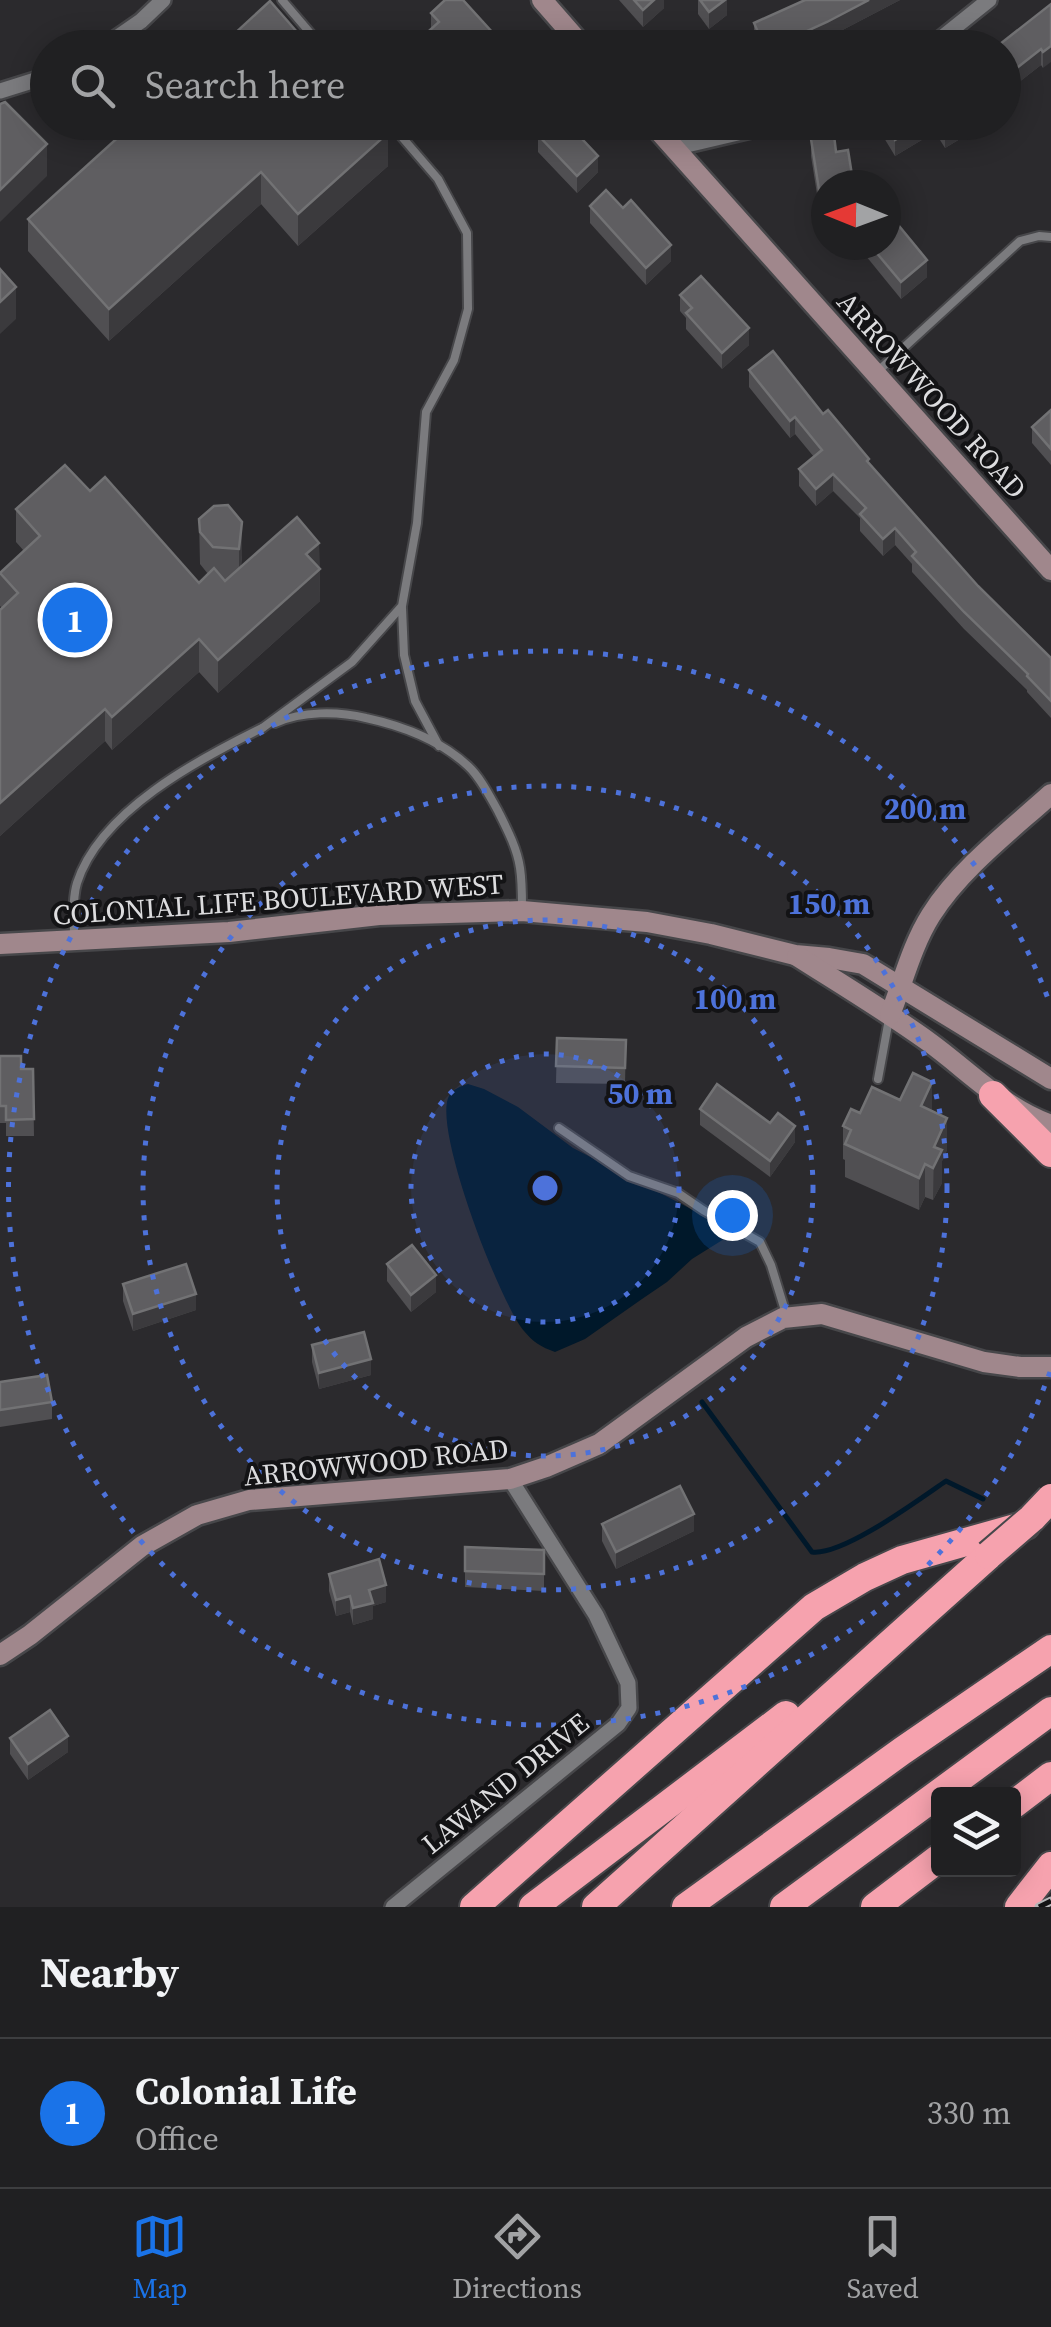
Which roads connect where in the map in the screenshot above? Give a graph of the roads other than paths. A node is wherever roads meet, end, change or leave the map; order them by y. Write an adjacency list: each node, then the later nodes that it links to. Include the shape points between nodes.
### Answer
1 (163, 0): 5 (street)
2 (282, 0): 6 (lane)
3 (542, 0): 7 (street)
4 (988, 0): 8 (street)
5 (128, 30)
6 (308, 30)
7 (568, 30)
8 (952, 30)
9 (30, 82): 10 (street)
10 (0, 91)
11 (405, 140): 18 (lane, via 438,178 467,233 468,310 454,360 426,412)
12 (667, 140): 14 (street, ARROWWOOD ROAD)
13 (708, 140): 14 (street)
14 (674, 148): 16 (street, ARROWWOOD ROAD)
15 (1051, 237): 16 (lane, via 1020,241)
16 (875, 374): 17 (street, ARROWWOOD ROAD)
17 (1051, 570)
18 (402, 606): 19 (lane, via 352,662); 20 (lane, via 414,701)
19 (261, 729): 20 (lane, via 289,717 358,716 401,725); 23 (lane, via 179,773 106,833 76,886)
20 (439, 746): 22 (lane, via 470,768 508,831 520,867)
21 (1051, 794): 26 (street, via 976,861 932,914)
22 (522, 911): 23 (street, COLONIAL LIFE BOULEVARD WEST); 25 (street, COLONIAL LIFE BOULEVARD WEST, via 647,922)
23 (74, 939): 24 (street, COLONIAL LIFE BOULEVARD WEST)
24 (0, 944)
25 (795, 955): 26 (street, COLONIAL LIFE BOULEVARD WEST, via 863,964); 27 (street, COLONIAL LIFE BOULEVARD WEST)
26 (902, 986): 27 (street); 28 (street, COLONIAL LIFE BOULEVARD WEST)
27 (890, 1015): 29 (lane); 30 (street, COLONIAL LIFE BOULEVARD WEST)
28 (1051, 1078)
29 (878, 1079)
30 (993, 1095): 31 (street, COLONIAL LIFE BOULEVARD WEST); 33 (highway)
31 (1051, 1125)
32 (558, 1128): 34 (lane, via 628,1176 678,1193 760,1242)
33 (1051, 1153)
34 (787, 1317): 35 (street, ARROWWOOD ROAD, via 822,1314 984,1362); 36 (street, ARROWWOOD ROAD, via 746,1338 599,1444)
35 (1051, 1367)
36 (510, 1479): 41 (street, ARROWWOOD ROAD, via 250,1500 197,1515 142,1546); 47 (street, LAWAND DRIVE, via 596,1614 628,1682 629,1708 618,1724)
37 (1051, 1498): 39 (highway, bridge)
38 (1051, 1515): 48 (highway, via 902,1560 814,1607)
39 (943, 1597): 49 (highway); 50 (highway)
40 (1051, 1650): 51 (highway)
41 (0, 1655)
42 (1051, 1711): 52 (highway)
43 (1051, 1776): 44 (highway)
44 (1021, 1799)
45 (931, 1865): 53 (highway)
46 (1051, 1866): 54 (highway)
47 (392, 1907)
48 (474, 1907)
49 (533, 1907)
50 (596, 1907)
51 (686, 1907)
52 (784, 1907)
53 (874, 1907)
54 (1019, 1907)

